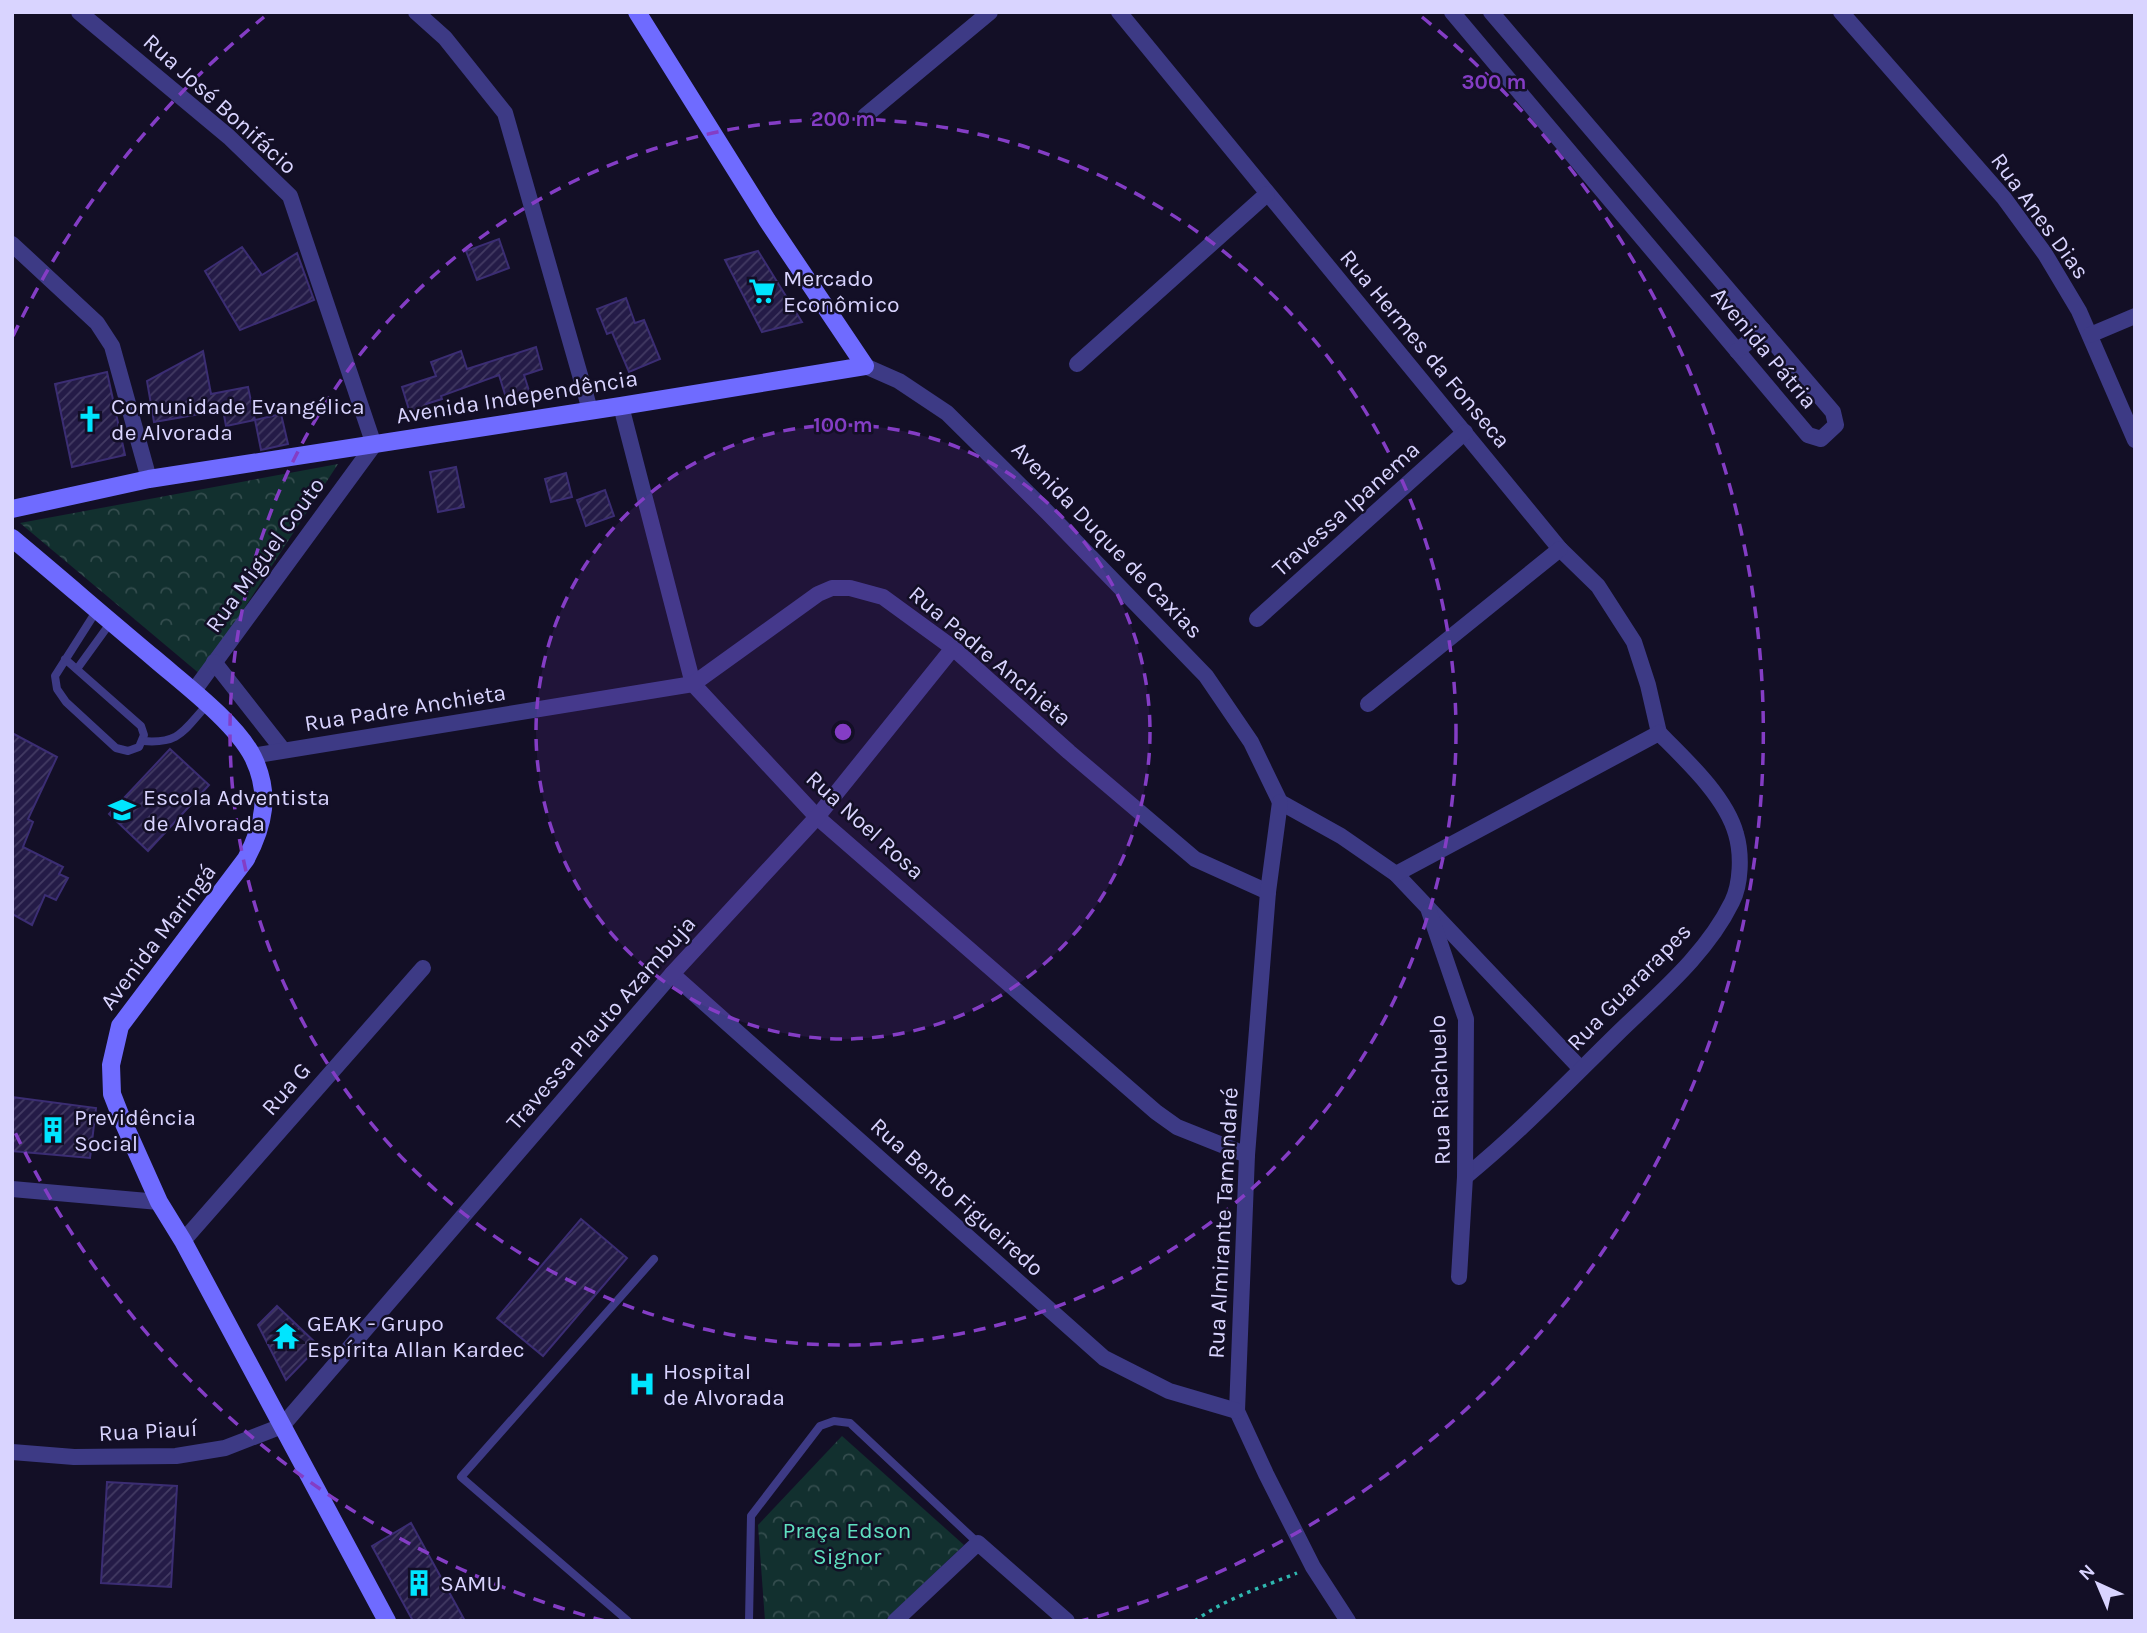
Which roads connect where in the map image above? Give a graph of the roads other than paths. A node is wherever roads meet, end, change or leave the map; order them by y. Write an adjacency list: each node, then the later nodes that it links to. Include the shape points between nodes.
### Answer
1 (79, 12): 24 (street, Rua José Bonifácio, via 229,137 290,196)
2 (416, 12): 21 (street, via 445,38 506,113)
3 (637, 12): 19 (main road)
4 (990, 12): 11 (street)
5 (1119, 12): 12 (street, Rua Hermes da Fonseca)
6 (1452, 12): 10 (street, Avenida Pátria)
7 (1491, 12): 9 (street, Avenida Pátria)
8 (1841, 12): 16 (street, Rua Anes Dias, via 2004,198 2045,254)
9 (1561, 95): 10 (street); 15 (street, Avenida Pátria)
10 (1537, 113): 17 (street, Avenida Pátria)
11 (864, 116)
12 (1267, 194): 18 (street); 22 (street, Rua Hermes da Fonseca)
13 (12, 244): 25 (street, via 97,323 111,346)
14 (2135, 316): 16 (street)
15 (1763, 330): 17 (street); 17 (street, Avenida Pátria, via 1833,412 1836,425 1828,434 1821,439 1808,435)
16 (2091, 335): 23 (street, Rua Anes Dias)
17 (1737, 351)
18 (1077, 364)
19 (865, 366): 20 (main road, Avenida Independência); 44 (street, Avenida Duque de Caxias, via 947,413 1206,677 1251,742)
20 (621, 406): 21 (main road, Avenida Independência); 36 (street, Rua Noel Rosa)
21 (590, 410): 24 (main road, Avenida Independência)
22 (1465, 432): 28 (street, Rua Hermes da Fonseca); 30 (street, Travessa Ipanema)
23 (2135, 440)
24 (374, 444): 25 (main road, Avenida Independência); 34 (street, Rua Miguel Couto)
25 (149, 479): 26 (main road, Avenida Independência)
26 (12, 509)
27 (12, 538): 29 (main road, Avenida Maringá)
28 (1560, 549): 38 (street); 40 (street, Rua Hermes da Fonseca, via 1598,586 1634,642)
29 (97, 610): 31 (main road, Avenida Maringá); 33 (lane)
30 (1256, 619)
31 (111, 622): 35 (lane); 37 (main road, Avenida Maringá)
32 (953, 648): 36 (street, Rua Padre Anchieta, via 883,597 832,587); 45 (street, Travessa Plauto Azambuja); 47 (street, Rua Padre Anchieta, via 1195,859)
33 (65, 659): 35 (lane); 41 (lane, via 55,676 66,702 116,748 128,751)
34 (214, 662): 37 (street, Rua Miguel Couto); 42 (street)
35 (77, 669): 41 (lane, via 141,726)
36 (693, 684): 42 (street, Rua Padre Anchieta); 45 (street, Rua Noel Rosa)
37 (193, 692): 39 (main road, Avenida Maringá)
38 (1368, 704)
39 (206, 705): 41 (lane, via 174,739); 43 (main road, Avenida Maringá)
40 (1659, 733): 46 (street); 51 (street, Rua Guararapes, via 1721,803 1736,834 1740,870 1732,901 1701,952)
41 (142, 741)
42 (283, 750): 43 (street, Rua Padre Anchieta)
43 (252, 755): 55 (main road, Avenida Maringá, via 261,780 260,834 120,1026 111,1065 112,1094)
44 (1280, 802): 46 (street); 47 (street, Rua Almirante Tamandaré)
45 (817, 817): 50 (street, Travessa Plauto Azambuja); 52 (street, Rua Noel Rosa, via 1156,1112 1177,1127)
46 (1396, 874): 48 (street)
47 (1268, 892): 52 (street, Rua Almirante Tamandaré)
48 (1427, 906): 51 (street); 53 (street, Rua Riachuelo, via 1466,1019)
49 (423, 968): 56 (street, Rua G)
50 (672, 974): 59 (street, Rua Bento Figueiredo, via 1104,1358 1169,1391); 60 (street, Travessa Plauto Azambuja)
51 (1581, 1069): 53 (street, Rua Guararapes)
52 (1247, 1155): 59 (street, Rua Almirante Tamandaré)
53 (1465, 1177): 58 (street, Rua Riachuelo)
54 (12, 1189): 55 (street)
55 (159, 1202): 56 (main road, Avenida Maringá)
56 (183, 1241): 60 (main road, Avenida Maringá)
57 (654, 1259): 64 (lane, via 461,1477)
58 (1459, 1277)
59 (1237, 1410): 68 (street, Rua Almirante Tamandaré, via 1313,1566)
60 (282, 1426): 61 (street, Rua Piauí, via 225,1448 176,1456); 63 (main road, Avenida Maringá)
61 (12, 1452)
62 (978, 1543): 65 (lane, via 850,1423 834,1420 820,1426 751,1516); 66 (street); 67 (street)
63 (387, 1621)
64 (628, 1621)
65 (749, 1621)
66 (895, 1621)
67 (1067, 1621)
68 (1348, 1621)

